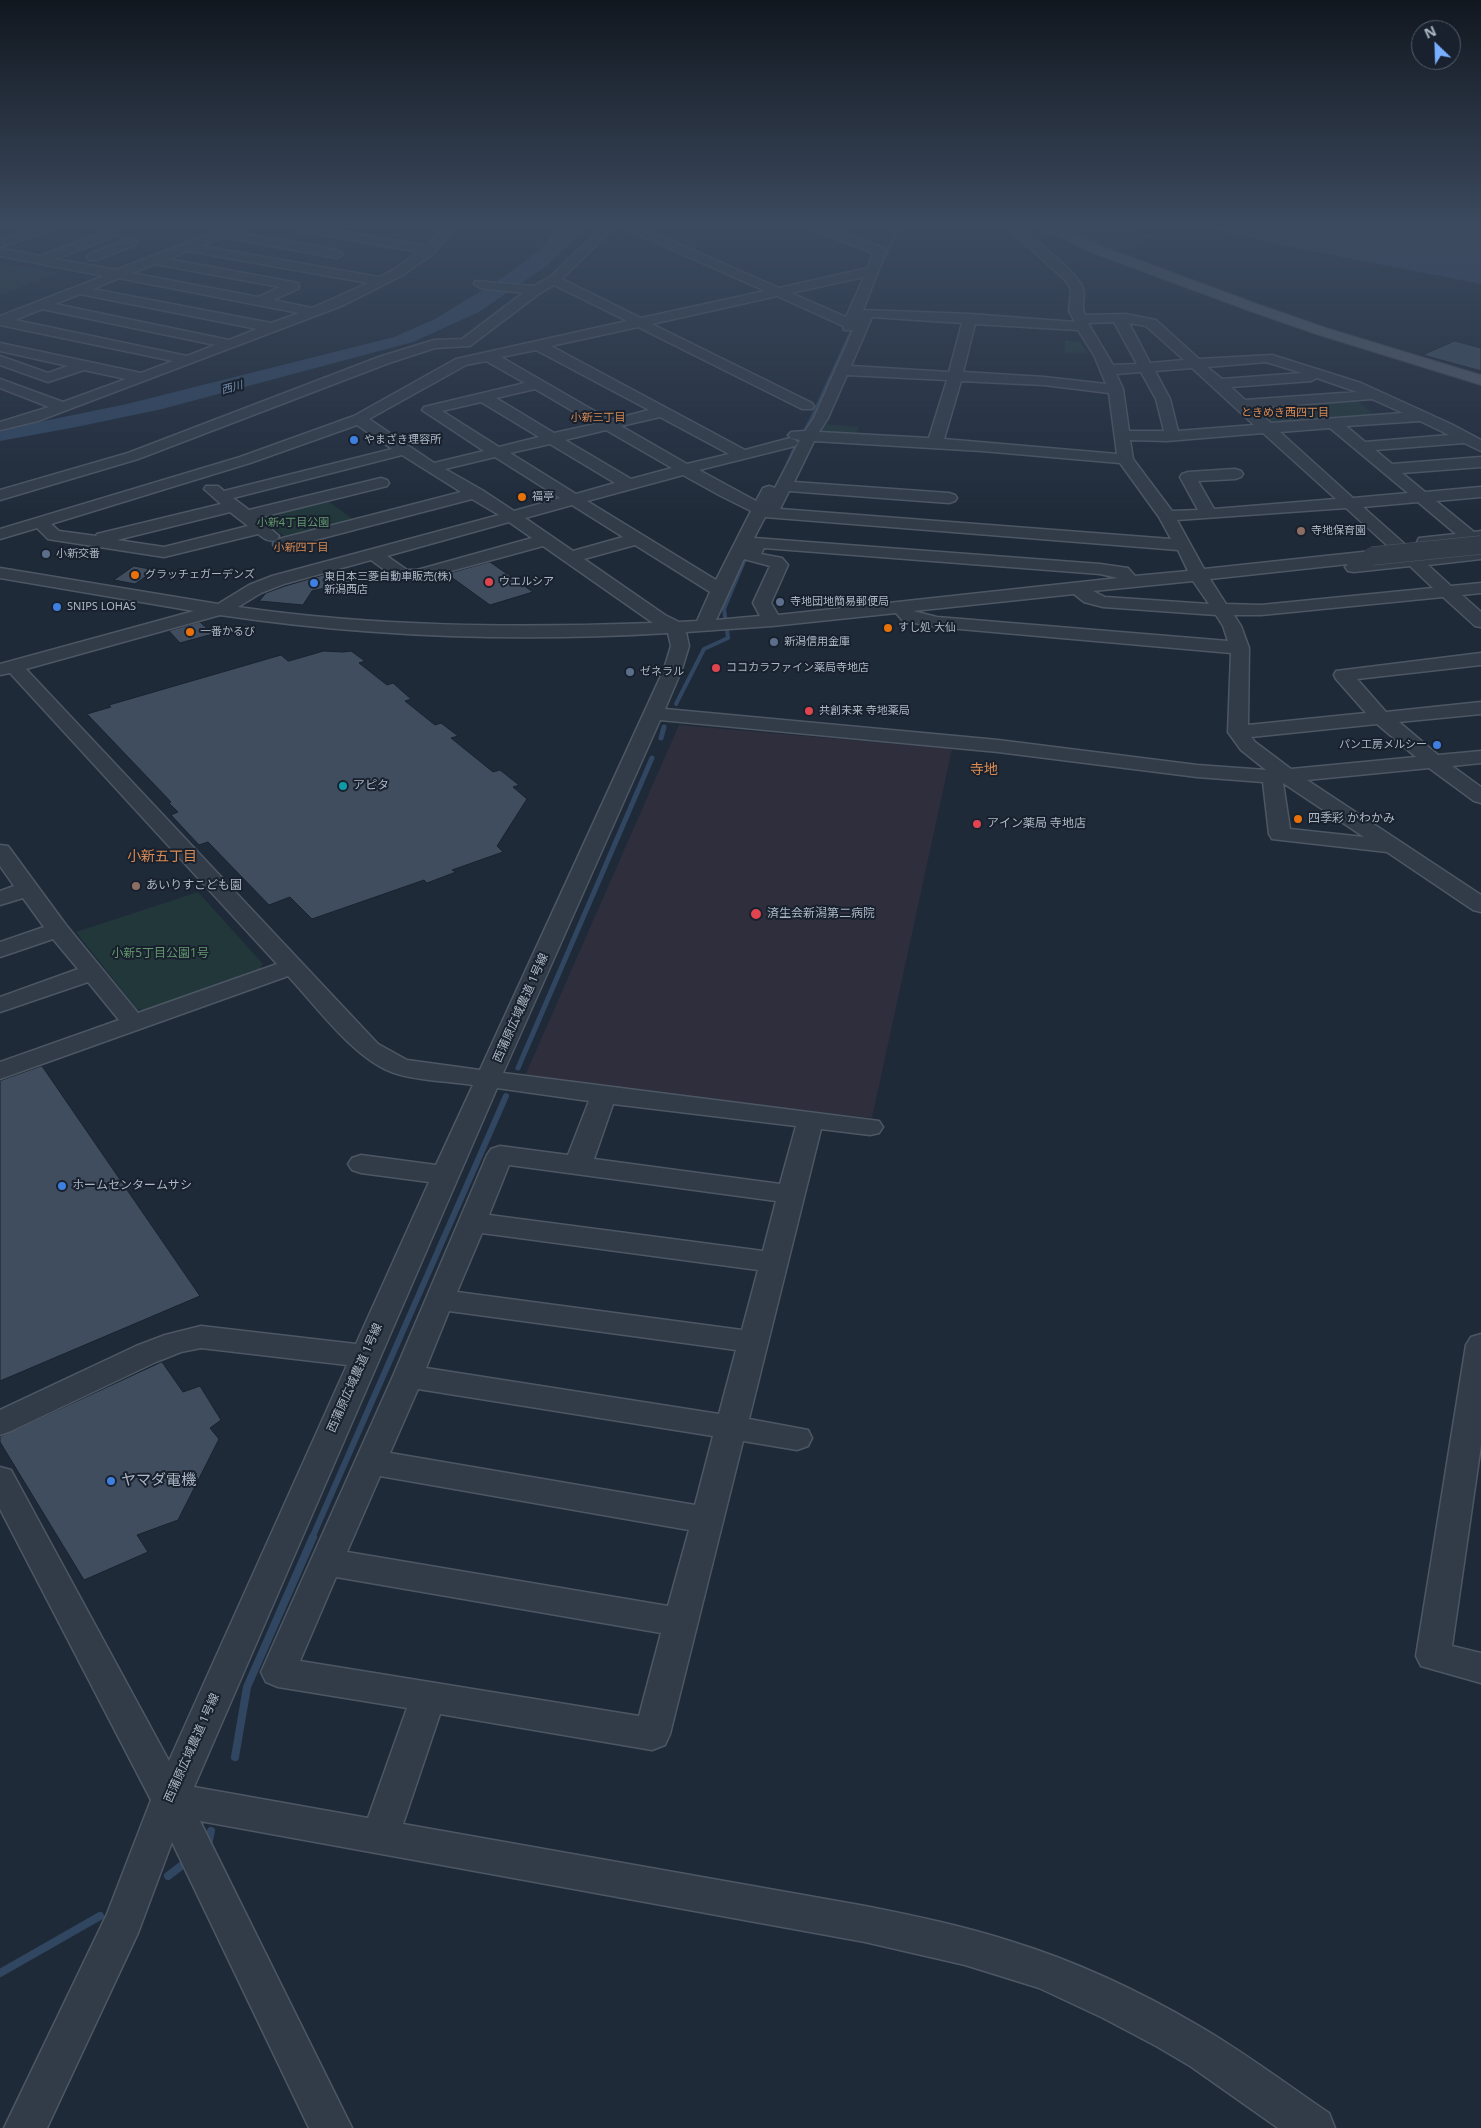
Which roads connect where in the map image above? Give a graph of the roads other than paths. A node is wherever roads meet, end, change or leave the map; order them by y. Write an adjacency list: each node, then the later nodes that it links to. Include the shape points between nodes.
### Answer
1 (31, 327): 15 (street)
2 (134, 327): 15 (street)
3 (150, 327): 17 (street)
4 (270, 327): 14 (street)
5 (486, 327): 16 (street)
6 (621, 327): 18 (street)
7 (650, 327): 45 (street)
8 (854, 327): 30 (street)
9 (967, 327): 34 (street)
10 (1084, 327): 32 (street)
11 (1124, 327): 29 (street)
12 (1156, 327): 27 (street)
13 (1313, 327): 36 (main road)
14 (274, 328): 17 (street)
15 (100, 342): 20 (street); 24 (street)
16 (465, 343): 26 (street); 81 (street, via 434,344 133,456)
17 (231, 344): 25 (street)
18 (538, 345): 22 (street); 48 (street)
19 (0, 347): 21 (street)
20 (141, 350): 25 (street); 31 (street)
21 (27, 353): 23 (street); 24 (street)
22 (488, 356): 26 (street); 38 (street)
23 (0, 360): 28 (street, via 48,378)
24 (58, 360): 28 (street)
25 (188, 360): 35 (street)
26 (461, 362): 50 (street)
27 (1195, 363): 29 (street); 33 (street, via 1268,358); 39 (street)
28 (84, 366): 31 (street)
29 (1145, 367): 32 (street); 57 (street, via 1163,399)
30 (836, 368): 34 (street); 58 (street, via 821,418)
31 (99, 369): 35 (street)
32 (1107, 370): 40 (street)
33 (1323, 375): 39 (street); 42 (street)
34 (954, 376): 40 (street); 61 (street)
35 (142, 378): 46 (street)
36 (1481, 380)
37 (0, 383): 46 (street)
38 (538, 384): 43 (street); 53 (street)
39 (1219, 384): 44 (street)
40 (1116, 389): 56 (street)
41 (816, 390): 45 (street)
42 (1376, 395): 44 (street); 49 (street)
43 (483, 397): 60 (street); 66 (street, via 429,410)
44 (1242, 405): 55 (street)
45 (807, 406): 58 (street)
46 (63, 407): 51 (street)
47 (0, 410): 51 (street)
48 (662, 412): 53 (street); 67 (street)
49 (1423, 416): 52 (street); 59 (street)
50 (360, 419): 64 (street); 65 (street)
51 (27, 420): 54 (street)
52 (1332, 422): 55 (street); 63 (street)
53 (609, 424): 60 (street); 72 (street)
54 (0, 426)
55 (1267, 427): 57 (street); 88 (street)
56 (1121, 435): 57 (street); 68 (street)
57 (1172, 435)
58 (798, 438): 61 (street); 67 (street); 79 (street); 90 (street)
59 (1466, 438): 62 (street); 63 (street)
60 (552, 439): 66 (street); 78 (street)
61 (935, 443): 68 (street)
62 (1481, 446)
63 (1362, 447): 73 (street)
64 (274, 449): 74 (street); 76 (street)
65 (405, 450): 70 (street); 71 (street)
66 (497, 452): 71 (street); 85 (street)
67 (743, 455): 72 (street)
68 (1125, 459): 93 (street)
69 (1481, 462): 73 (street)
70 (353, 464): 74 (street); 77 (street)
71 (430, 468): 80 (street)
72 (686, 469): 78 (street); 90 (street)
73 (1389, 469): 82 (street)
74 (313, 473): 86 (street)
75 (1235, 474): 91 (street, via 1188,477)
76 (193, 475): 86 (street); 87 (street)
77 (381, 484): 89 (street); 92 (street)
78 (629, 486): 85 (street)
79 (784, 486): 83 (street); 90 (street)
80 (476, 494): 89 (street); 94 (street)
81 (0, 495)
82 (1422, 496): 84 (street, via 1460,494); 88 (street); 101 (street)
83 (949, 498)
84 (1478, 499)
85 (574, 500): 94 (street); 100 (street)
86 (227, 501): 92 (street); 95 (street)
87 (102, 503): 95 (street); 96 (street)
88 (1348, 503): 91 (street); 107 (street)
89 (417, 509): 105 (street)
90 (766, 511): 98 (street); 104 (street); 120 (street)
91 (1209, 514): 93 (street)
92 (246, 516): 97 (street)
93 (1167, 516): 106 (street)
94 (512, 517): 102 (street); 108 (street)
95 (123, 521): 103 (street)
96 (40, 522): 99 (street); 103 (street, via 54,535)
97 (261, 528): 103 (street, via 164,552); 105 (street)
98 (991, 531): 106 (street); 116 (street)
99 (0, 534)
100 (636, 539): 110 (street); 120 (street)
101 (1477, 539): 107 (street); 113 (street, bridge)
102 (545, 540): 108 (street, via 418,576 404,576); 110 (street)
103 (93, 541)
104 (758, 542): 116 (street); 125 (street, via 751,556 779,565 762,603)
105 (281, 544): 111 (street)
106 (1184, 545): 115 (street)
107 (1397, 546): 112 (street); 113 (street, via 1323,554)
108 (374, 554): 111 (street)
109 (1481, 554): 112 (street)
110 (571, 557): 128 (street)
111 (303, 561): 123 (street)
112 (1414, 561): 113 (street, via 1341,568); 121 (street)
113 (1315, 563): 115 (street)
114 (0, 573): 123 (street)
115 (1199, 576): 117 (street); 124 (street)
116 (982, 579): 117 (street, via 1122,572); 118 (street); 122 (street)
117 (1133, 582): 118 (street)
118 (1078, 588): 124 (street, via 1090,598 1103,602)
119 (1481, 588): 121 (street)
120 (720, 590): 127 (street, via 707,616)
121 (1448, 592): 124 (street, via 1261,610); 126 (street)
122 (900, 607): 125 (street); 129 (street, via 909,617 938,622)
123 (222, 609): 128 (street, via 322,622 427,628 585,631); 131 (street)
124 (1221, 610): 129 (street, via 1232,626)
125 (772, 621): 127 (street)
126 (1481, 622)
127 (706, 626): 128 (street)
128 (675, 627): 133 (street, 西蒲原広域農道 1号線, via 680,646 678,655)
129 (1240, 648): 135 (street)
130 (1481, 659): 134 (street, via 1342,675)
131 (4, 668): 147 (street)
132 (1481, 708): 134 (street)
133 (652, 714): 138 (street, via 1048,751 1230,774); 152 (street, 西蒲原広域農道 1号線)
134 (1382, 718): 135 (street); 137 (street)
135 (1238, 732): 138 (street)
136 (1481, 757): 137 (street)
137 (1434, 762): 138 (street); 139 (street)
138 (1280, 776): 140 (street); 140 (street, via 1280,834)
139 (1481, 797)
140 (1392, 846): 144 (street)
141 (0, 851): 142 (street)
142 (28, 888): 143 (street); 145 (street)
143 (0, 898)
144 (1481, 905)
145 (58, 930): 146 (street); 148 (street)
146 (0, 950)
147 (293, 966): 150 (street); 152 (street, via 369,1049 384,1059 402,1066)
148 (93, 972): 149 (street); 150 (street)
149 (0, 1006)
150 (133, 1022): 151 (street)
151 (0, 1071)
152 (489, 1078): 153 (street); 158 (street, 西蒲原広域農道 1号線)
153 (604, 1095): 154 (street); 157 (street)
154 (810, 1121): 155 (street); 159 (street)
155 (870, 1127)
156 (361, 1164): 158 (street)
157 (578, 1165): 159 (street); 160 (street, via 500,1155)
158 (445, 1175): 165 (street, 西蒲原広域農道 1号線)
159 (790, 1194): 161 (street)
160 (472, 1222): 161 (street); 162 (street)
161 (773, 1262): 163 (street)
162 (440, 1300): 163 (street); 166 (street)
163 (752, 1342): 168 (street)
164 (1481, 1345): 175 (street, via 1434,1656)
165 (365, 1356): 167 (street, via 201,1337 146,1354); 177 (street, 西蒲原広域農道 1号線)
166 (408, 1376): 168 (street); 170 (street)
167 (0, 1423)
168 (730, 1428): 169 (street); 172 (street)
169 (797, 1438)
170 (370, 1462): 172 (street); 173 (street)
171 (0, 1479): 177 (street)
172 (706, 1520): 174 (street)
173 (326, 1562): 174 (street); 176 (street, via 278,1672)
174 (680, 1622): 176 (street, via 652,1734)
175 (1481, 1668)
176 (428, 1697): 178 (street)
177 (170, 1798): 178 (street); 179 (street, 西蒲原広域農道 1号線, via 124,1920); 180 (street)
178 (380, 1836): 181 (street, via 865,1924 1002,1957 1061,1978 1159,2026)
179 (25, 2128)
180 (331, 2128)
181 (1314, 2128)

